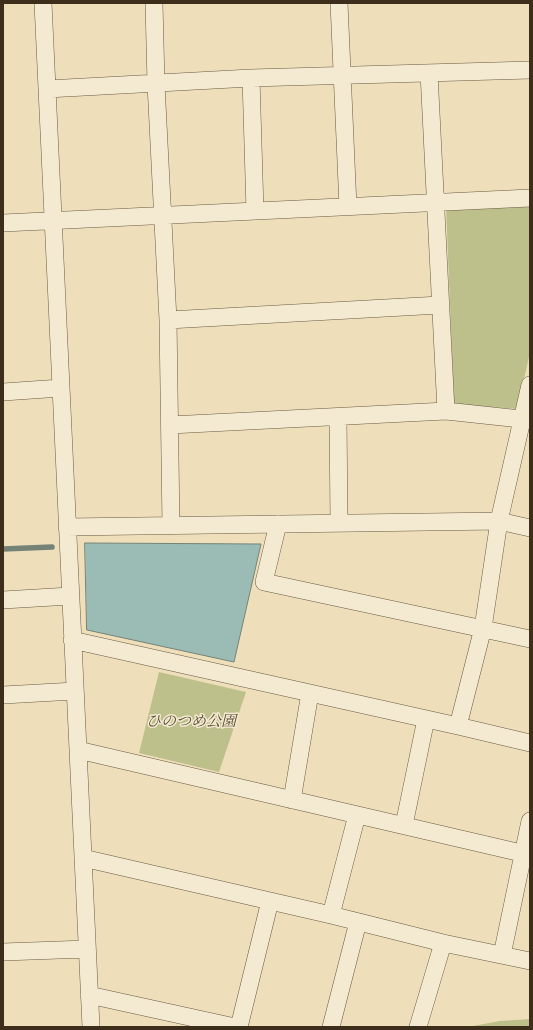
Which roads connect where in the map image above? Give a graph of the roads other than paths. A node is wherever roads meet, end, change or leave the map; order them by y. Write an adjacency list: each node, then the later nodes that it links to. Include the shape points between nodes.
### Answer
1 (43, 3): 9 (street)
2 (154, 3): 8 (street)
3 (339, 3): 6 (street)
4 (530, 70): 5 (street)
5 (429, 73): 6 (street); 11 (street)
6 (342, 76): 7 (street); 12 (street)
7 (251, 78): 8 (street); 13 (street)
8 (156, 84): 9 (street); 14 (street)
9 (47, 89): 15 (street)
10 (530, 198): 11 (street)
11 (435, 202): 12 (street); 17 (street)
12 (348, 207): 13 (street)
13 (255, 211): 14 (street)
14 (163, 216): 15 (street); 18 (street)
15 (52, 221): 16 (street); 20 (street)
16 (3, 223)
17 (440, 305): 18 (street); 22 (street)
18 (168, 320): 25 (street)
19 (530, 386): 24 (street)
20 (61, 388): 21 (street); 30 (street)
21 (3, 392)
22 (446, 411): 23 (street); 24 (street)
23 (338, 416): 25 (street); 28 (street)
24 (526, 419): 26 (street)
25 (170, 425): 29 (street)
26 (499, 521): 28 (street); 31 (street); 34 (street)
27 (278, 524): 28 (street); 29 (street); 34 (street, via 264,582)
28 (339, 524)
29 (171, 526): 30 (street)
30 (67, 527): 32 (street)
31 (530, 528)
32 (70, 596): 33 (street); 36 (street)
33 (3, 600)
34 (483, 628): 35 (street); 41 (street)
35 (530, 639)
36 (72, 640): 37 (street); 38 (street)
37 (74, 691): 39 (street); 43 (street)
38 (310, 693): 40 (street); 44 (street)
39 (3, 695)
40 (426, 719): 41 (street); 47 (street)
41 (458, 726): 42 (street)
42 (530, 743)
43 (78, 750): 44 (street); 49 (street)
44 (292, 800): 45 (street)
45 (357, 815): 47 (street); 51 (street)
46 (530, 821): 48 (street)
47 (404, 825): 48 (street)
48 (527, 854): 56 (street)
49 (83, 858): 50 (street); 54 (street)
50 (270, 901): 51 (street); 61 (street)
51 (331, 915): 52 (street)
52 (358, 922): 53 (street); 62 (street)
53 (443, 943): 56 (street); 63 (street)
54 (87, 949): 55 (street); 58 (street)
55 (3, 952)
56 (502, 955): 57 (street)
57 (530, 960)
58 (90, 995): 59 (street); 60 (street)
59 (91, 1027)
60 (235, 1027)
61 (239, 1027)
62 (331, 1027)
63 (418, 1027)

